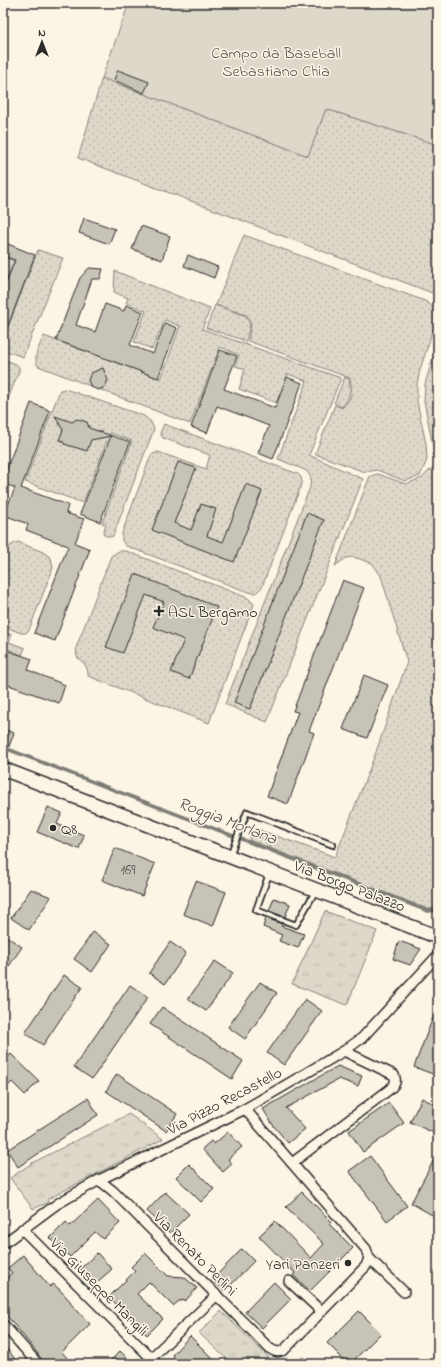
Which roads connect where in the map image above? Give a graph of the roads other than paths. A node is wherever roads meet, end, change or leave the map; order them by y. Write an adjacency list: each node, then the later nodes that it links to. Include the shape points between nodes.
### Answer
1 (4, 773): 3 (main road, Via Borgo Palazzo)
2 (333, 845): 3 (lane, via 247,812)
3 (231, 853): 4 (main road, Via Borgo Palazzo)
4 (269, 872): 5 (main road, Via Borgo Palazzo); 5 (lane, via 256,910 296,925)
5 (316, 890): 6 (main road, Via Borgo Palazzo)
6 (438, 937)
7 (437, 957): 8 (street, Via Pizzo Recastello, via 362,1038)
8 (344, 1051): 9 (street, Via Pizzo Recastello); 10 (street, via 394,1075 396,1084)
9 (245, 1109): 10 (street); 11 (street, Via Pizzo Recastello)
10 (292, 1163): 14 (street, via 366,1249)
11 (100, 1180): 12 (street, Via Pizzo Recastello, via 57,1204); 17 (street, Via Renato Perlini)
12 (22, 1229): 13 (street, Via Pizzo Recastello); 20 (street, Via Giuseppe Mangili)
13 (3, 1244)
14 (369, 1258): 16 (street); 18 (street, via 366,1266)
15 (289, 1281): 18 (street)
16 (404, 1292)
17 (217, 1295): 18 (street, Via Renato Perlini, via 269,1348 280,1352); 20 (street)
18 (321, 1311)
19 (3, 1324): 21 (street)
20 (154, 1361)
21 (38, 1364)

